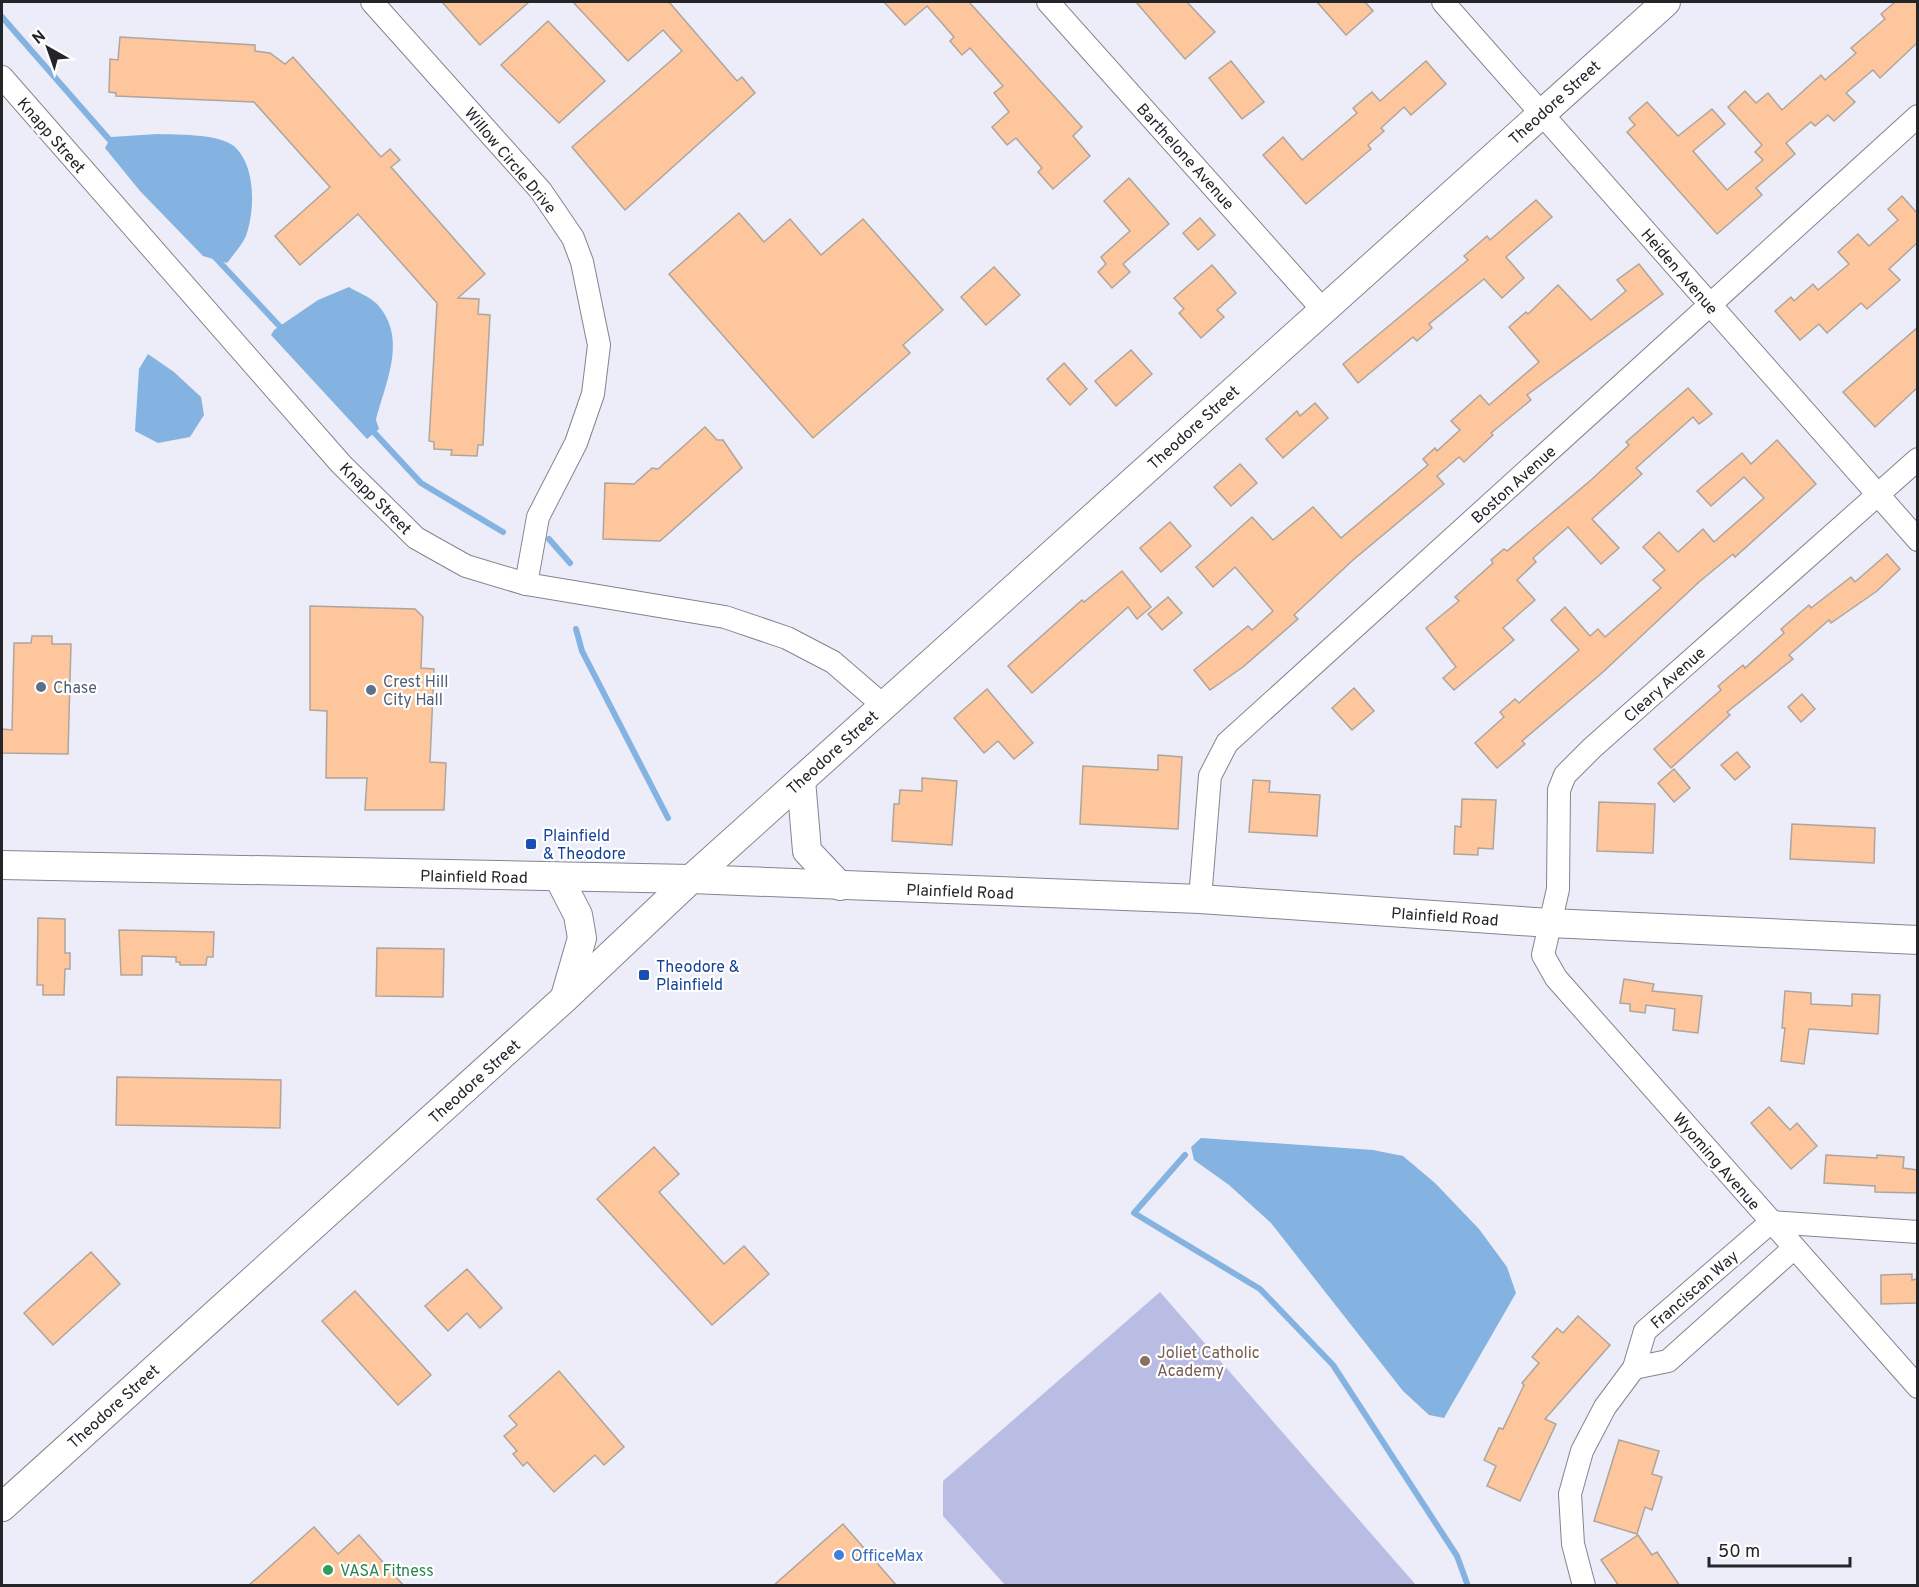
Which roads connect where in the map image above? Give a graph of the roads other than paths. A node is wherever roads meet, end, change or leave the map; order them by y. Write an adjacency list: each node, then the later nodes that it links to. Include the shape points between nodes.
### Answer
1 (372, 2): 13 (street, Willow Circle Drive, via 541,191 573,238 582,262 599,345 593,394 576,443 538,517)
2 (1048, 2): 9 (street, Barthelone Avenue)
3 (1443, 2): 6 (street, Heiden Avenue)
4 (1666, 2): 6 (main road, Theodore Street)
5 (2, 78): 13 (street, Knapp Street, via 334,457 416,538 466,566)
6 (1541, 114): 8 (street, Heiden Avenue); 9 (main road, Theodore Street)
7 (1917, 116): 8 (street, Boston Avenue)
8 (1711, 306): 11 (street, Heiden Avenue); 20 (street, Boston Avenue, via 1227,743 1210,776)
9 (1323, 310): 14 (main road, Theodore Street)
10 (1917, 459): 11 (street, Cleary Avenue)
11 (1877, 494): 12 (street, Heiden Avenue); 21 (street, Cleary Avenue, via 1565,775 1559,790 1558,889)
12 (1917, 540)
13 (526, 584): 14 (street, Knapp Street, via 677,607 777,634 833,662)
14 (884, 706): 15 (main road, Theodore Street)
15 (801, 780): 18 (main road, Theodore Street); 19 (main road, via 807,851)
16 (2, 865): 17 (main road, Plainfield Road)
17 (559, 878): 18 (main road, Plainfield Road); 23 (main road, via 578,915 582,938)
18 (692, 879): 19 (main road, Plainfield Road); 23 (main road, Theodore Street)
19 (840, 886): 20 (main road, Plainfield Road)
20 (1200, 899): 21 (main road, Plainfield Road)
21 (1550, 923): 22 (main road, Plainfield Road); 24 (street, Wyoming Avenue, via 1543,955 1556,978)
22 (1917, 940)
23 (564, 999): 31 (main road, Theodore Street)
24 (1771, 1222): 25 (street); 26 (street, Wyoming Avenue); 27 (street, Franciscan Way)
25 (1917, 1232)
26 (1794, 1248): 28 (street); 30 (street, Wyoming Avenue)
27 (1640, 1325): 28 (street); 29 (street, Franciscan Way)
28 (1673, 1366): 29 (street)
29 (1634, 1368): 32 (street, Franciscan Way, via 1605,1407 1582,1451 1570,1494 1573,1544)
30 (1917, 1387)
31 (2, 1507)
32 (1584, 1586)

